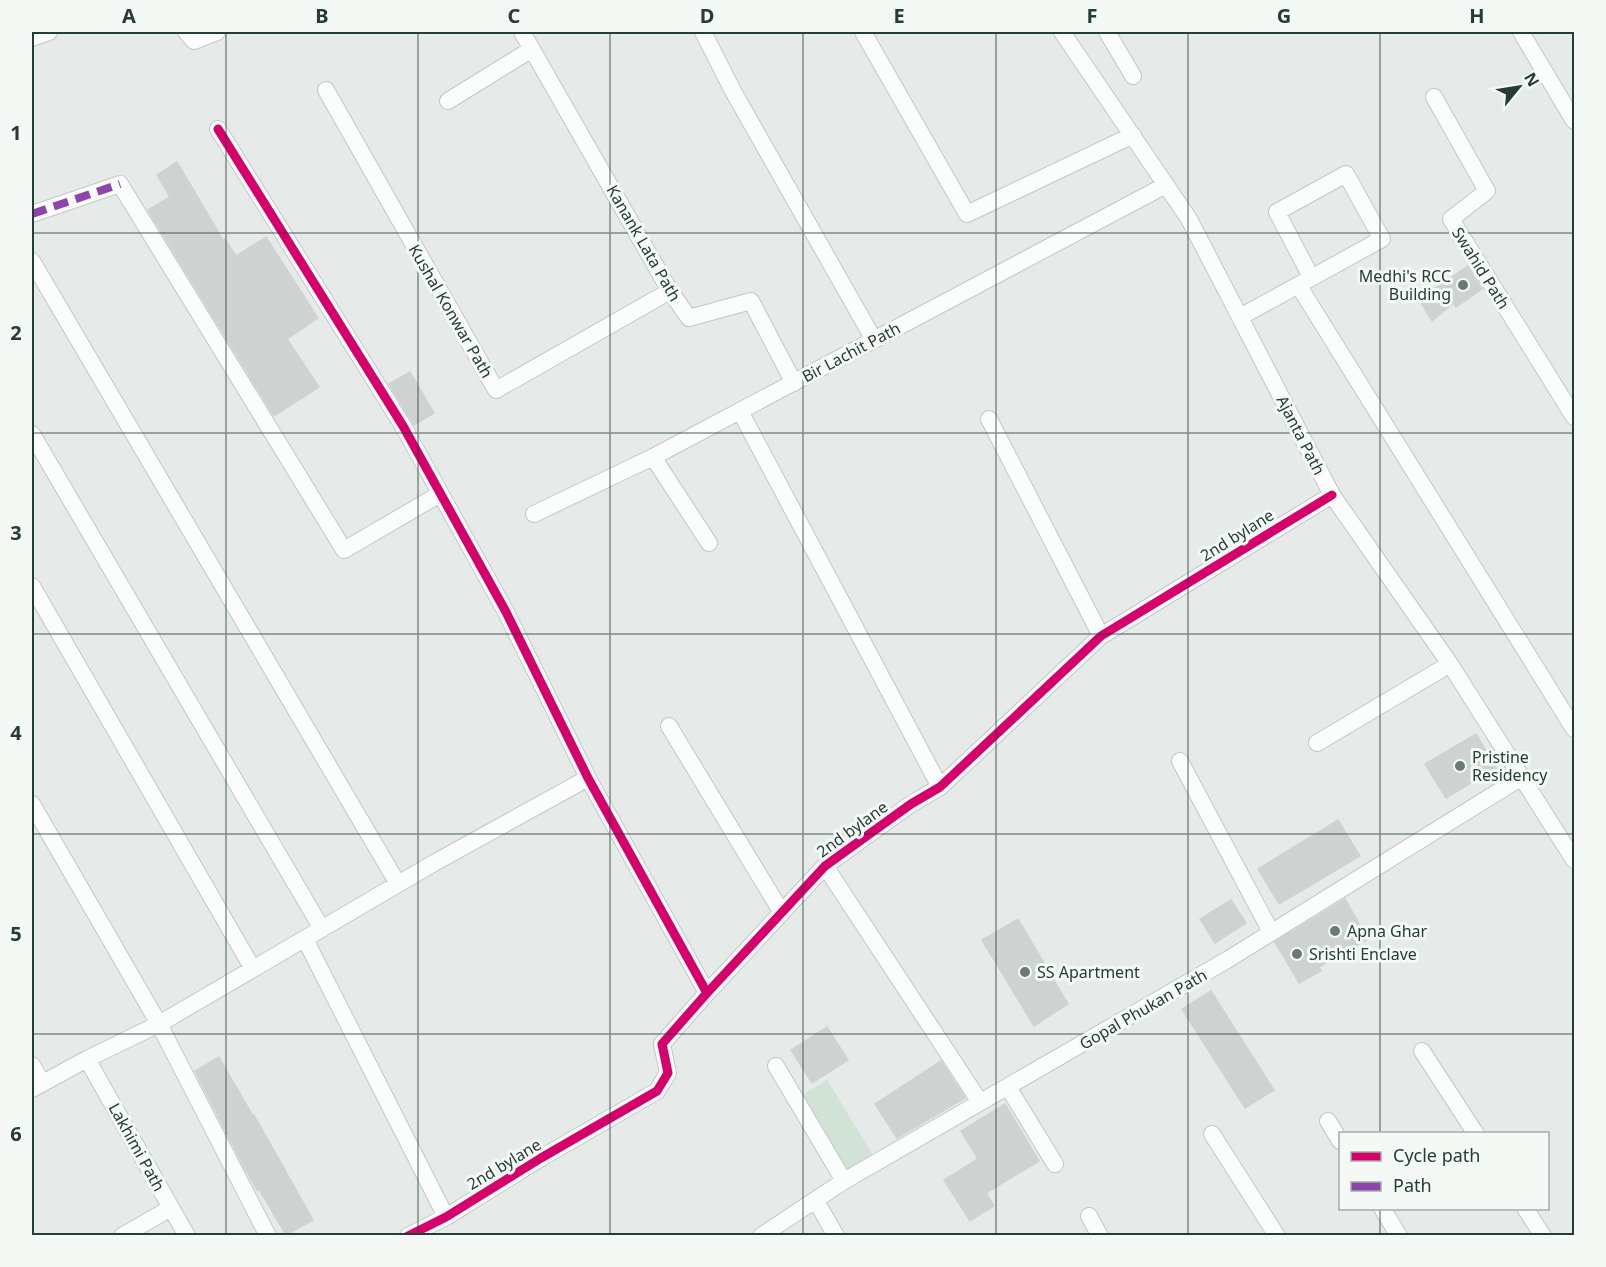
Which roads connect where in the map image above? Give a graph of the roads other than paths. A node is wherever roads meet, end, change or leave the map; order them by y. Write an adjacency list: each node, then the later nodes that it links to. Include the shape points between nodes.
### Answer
1 (49, 32): 10 (street)
2 (186, 32): 3 (street, via 194,41)
3 (217, 32)
4 (522, 32): 11 (street, Kanank Lata Path)
5 (703, 32): 25 (street, via 732,91)
6 (863, 32): 18 (street, via 967,214)
7 (1062, 32): 18 (street, Ajanta Path)
8 (1107, 32): 12 (street)
9 (1521, 32): 16 (street)
10 (32, 38)
11 (532, 49): 15 (street); 23 (street, Kanank Lata Path)
12 (1133, 76)
13 (326, 90): 23 (street, Kushal Konwar Path, via 496,390)
14 (1434, 97): 28 (street, Swahid Path, via 1487,191 1451,219)
15 (448, 101)
16 (1575, 122)
17 (218, 129): 32 (street, via 403,426)
18 (1133, 135): 19 (street, Ajanta Path)
19 (1166, 185): 24 (street, Ajanta Path, via 1189,219); 25 (street, Bir Lachit Path)
20 (32, 214): 32 (street, via 120,184 344,549)
21 (32, 261): 49 (street)
22 (1306, 284): 22 (street, via 1382,239 1346,174 1277,213); 24 (street); 40 (street)
23 (670, 291): 26 (street, Kanank Lata Path, via 689,318 751,301)
24 (1240, 316): 33 (street, Ajanta Path)
25 (874, 340): 26 (street, Bir Lachit Path)
26 (794, 383): 27 (street, Bir Lachit Path)
27 (740, 411): 31 (street, Bir Lachit Path); 45 (street)
28 (1575, 417)
29 (989, 419): 37 (street)
30 (32, 434): 51 (street)
31 (653, 458): 34 (street, Bir Lachit Path); 35 (street)
32 (440, 494): 44 (street, via 506,612)
33 (1332, 495): 37 (street, 2nd bylane); 38 (street, Ajanta Path)
34 (534, 514)
35 (709, 543)
36 (32, 586): 54 (street)
37 (1101, 636): 45 (street, 2nd bylane)
38 (1450, 664): 41 (street); 43 (street, Ajanta Path)
39 (669, 726): 50 (street)
40 (1575, 729)
41 (1317, 743)
42 (1180, 761): 52 (street)
43 (1522, 777): 47 (street, Ajanta Path); 52 (street, Gopal Phukan Path)
44 (588, 778): 49 (street); 55 (street)
45 (940, 787): 48 (street, 2nd bylane)
46 (32, 804): 56 (street)
47 (1575, 860)
48 (825, 866): 50 (street, 2nd bylane); 63 (street)
49 (398, 884): 51 (street)
50 (782, 913): 55 (street, 2nd bylane)
51 (322, 929): 53 (street)
52 (1271, 932): 62 (street, Gopal Phukan Path)
53 (305, 939): 54 (street); 74 (street)
54 (253, 969): 56 (street)
55 (707, 993): 74 (street, 2nd bylane, via 662,1044 668,1073 657,1091)
56 (159, 1024): 58 (street); 78 (street)
57 (1422, 1051): 65 (street)
58 (87, 1059): 61 (street); 71 (street, Lakhimi Path)
59 (32, 1065): 61 (street)
60 (776, 1066): 69 (street)
61 (37, 1086)
62 (1008, 1087): 63 (street, Gopal Phukan Path); 68 (street)
63 (980, 1102): 69 (street, Gopal Phukan Path)
64 (1328, 1121): 67 (street)
65 (1475, 1132)
66 (1212, 1134): 83 (street)
67 (1339, 1138)
68 (1055, 1164)
69 (844, 1181): 70 (street, Gopal Phukan Path)
70 (816, 1200): 80 (street, Gopal Phukan Path); 81 (street)
71 (171, 1208): 76 (street); 77 (street, Lakhimi Path)
72 (1383, 1210): 84 (street)
73 (1526, 1210): 85 (street)
74 (446, 1216): 79 (street, 2nd bylane)
75 (1089, 1216): 82 (street)
76 (122, 1236)
77 (187, 1236)
78 (268, 1236)
79 (408, 1236)
80 (761, 1236)
81 (836, 1236)
82 (1100, 1236)
83 (1277, 1236)
84 (1399, 1236)
85 (1543, 1236)

